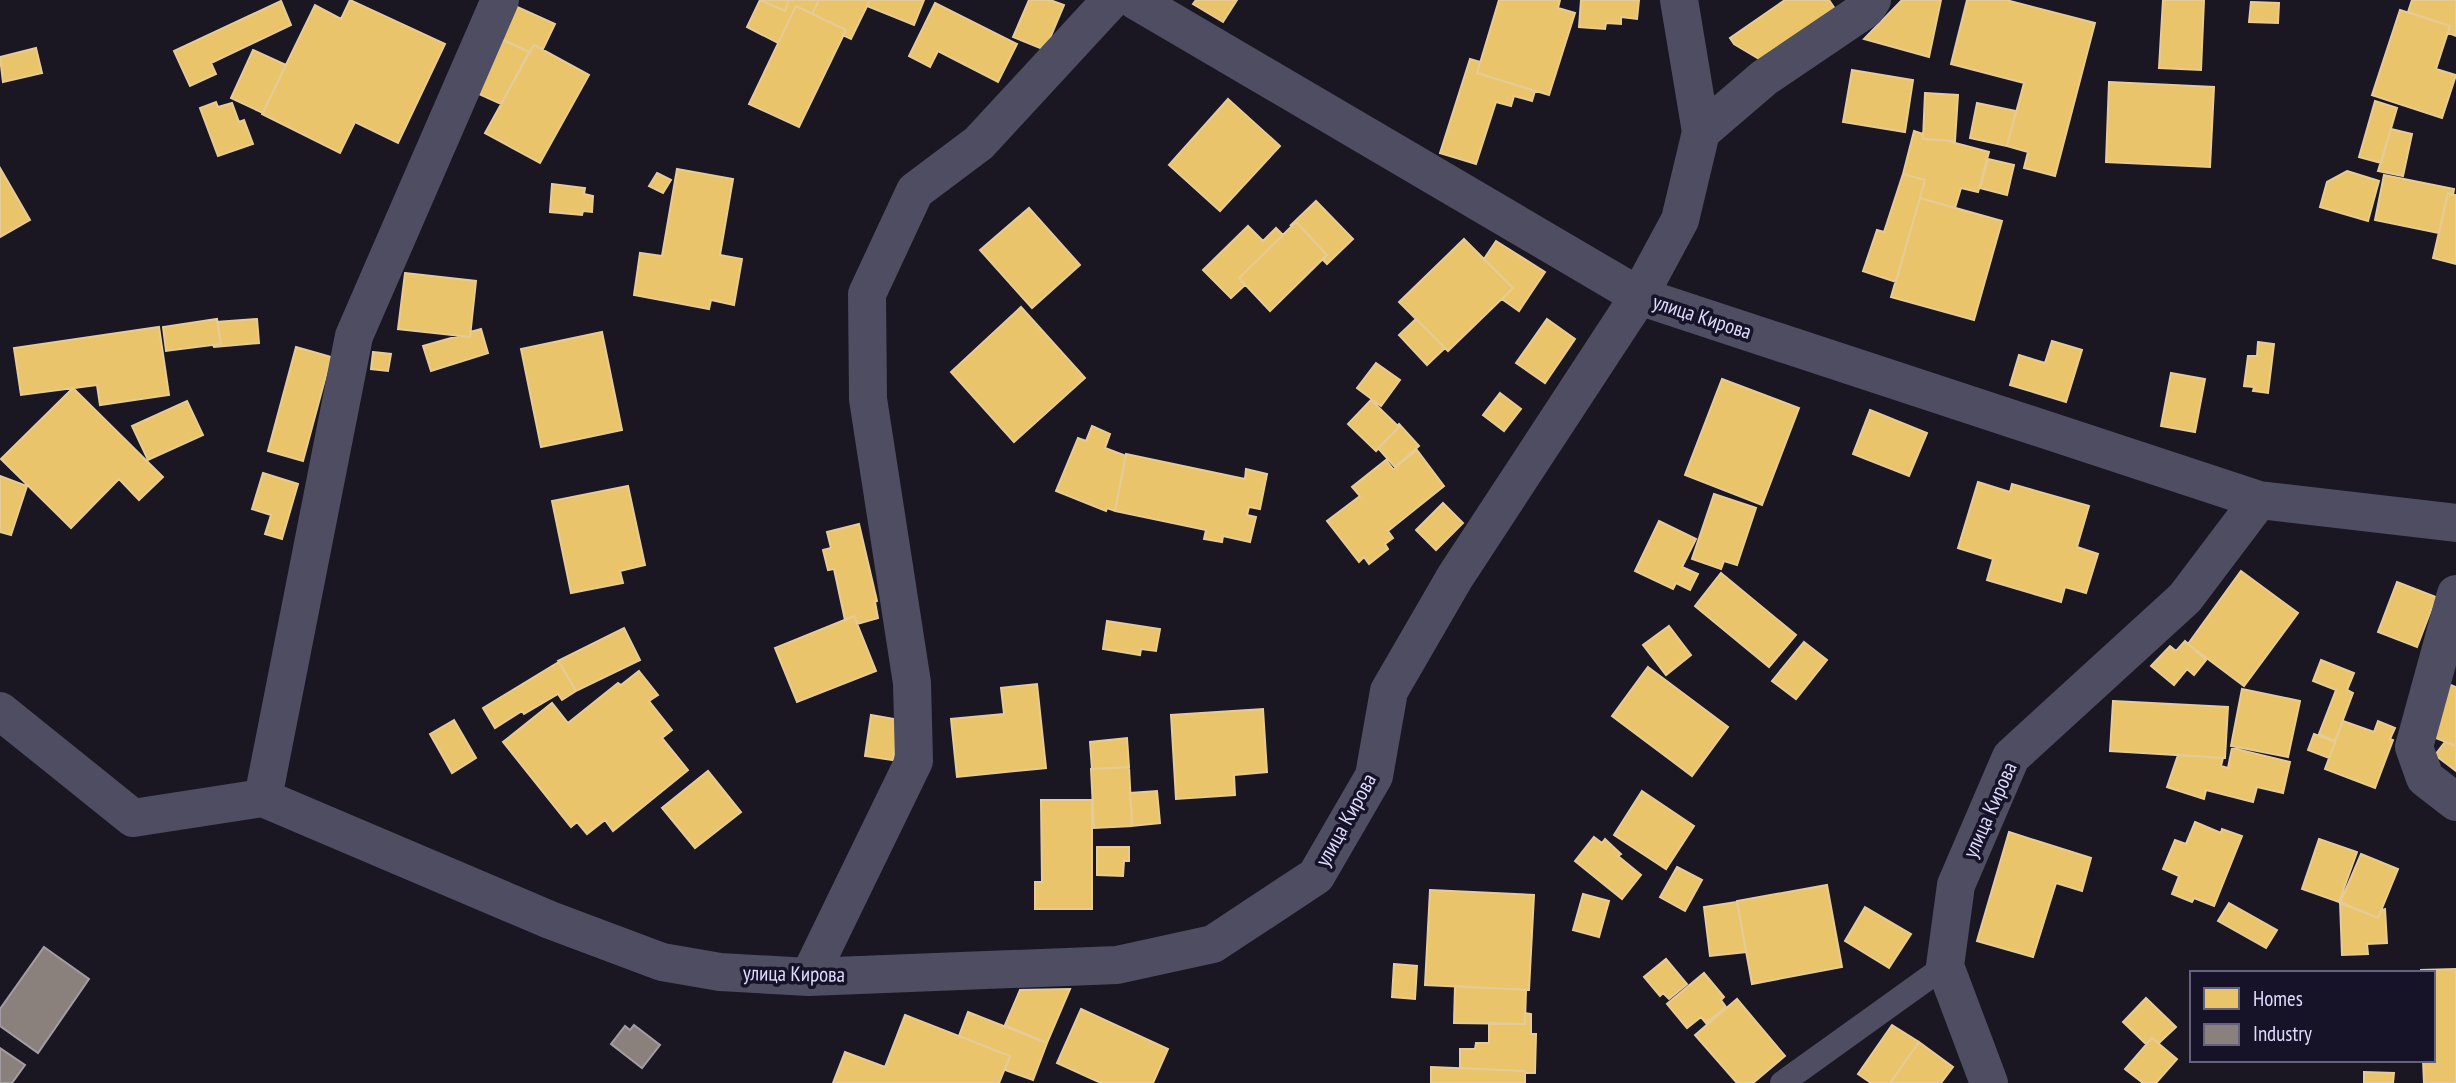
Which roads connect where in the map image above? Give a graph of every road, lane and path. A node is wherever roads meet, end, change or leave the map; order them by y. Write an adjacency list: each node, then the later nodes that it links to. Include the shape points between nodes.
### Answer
1 (500, 0): 12 (street, via 355,336)
2 (1111, 0): 15 (street, via 979,143 915,191 867,294 868,399 912,683 914,761)
3 (1135, 0): 7 (street)
4 (1679, 0): 6 (street)
5 (1872, 0): 6 (street, via 1866,9 1764,78)
6 (1701, 132): 7 (street, via 1681,220)
7 (1639, 296): 8 (street, улица Кирова); 15 (street, улица Кирова, via 1455,577 1389,691 1374,776 1316,876 1213,944 1117,965)
8 (2259, 500): 9 (street, улица Кирова); 14 (street, улица Кирова, via 2185,598 2011,757 1956,885)
9 (2456, 523)
10 (2456, 594): 13 (street, via 2414,747 2425,778)
11 (0, 710): 12 (street, via 133,818)
12 (263, 798): 15 (street, улица Кирова, via 662,962 720,972)
13 (2456, 802)
14 (1945, 966): 16 (lane); 17 (street, улица Кирова)
15 (809, 977)
16 (1783, 1083)
17 (1989, 1083)

